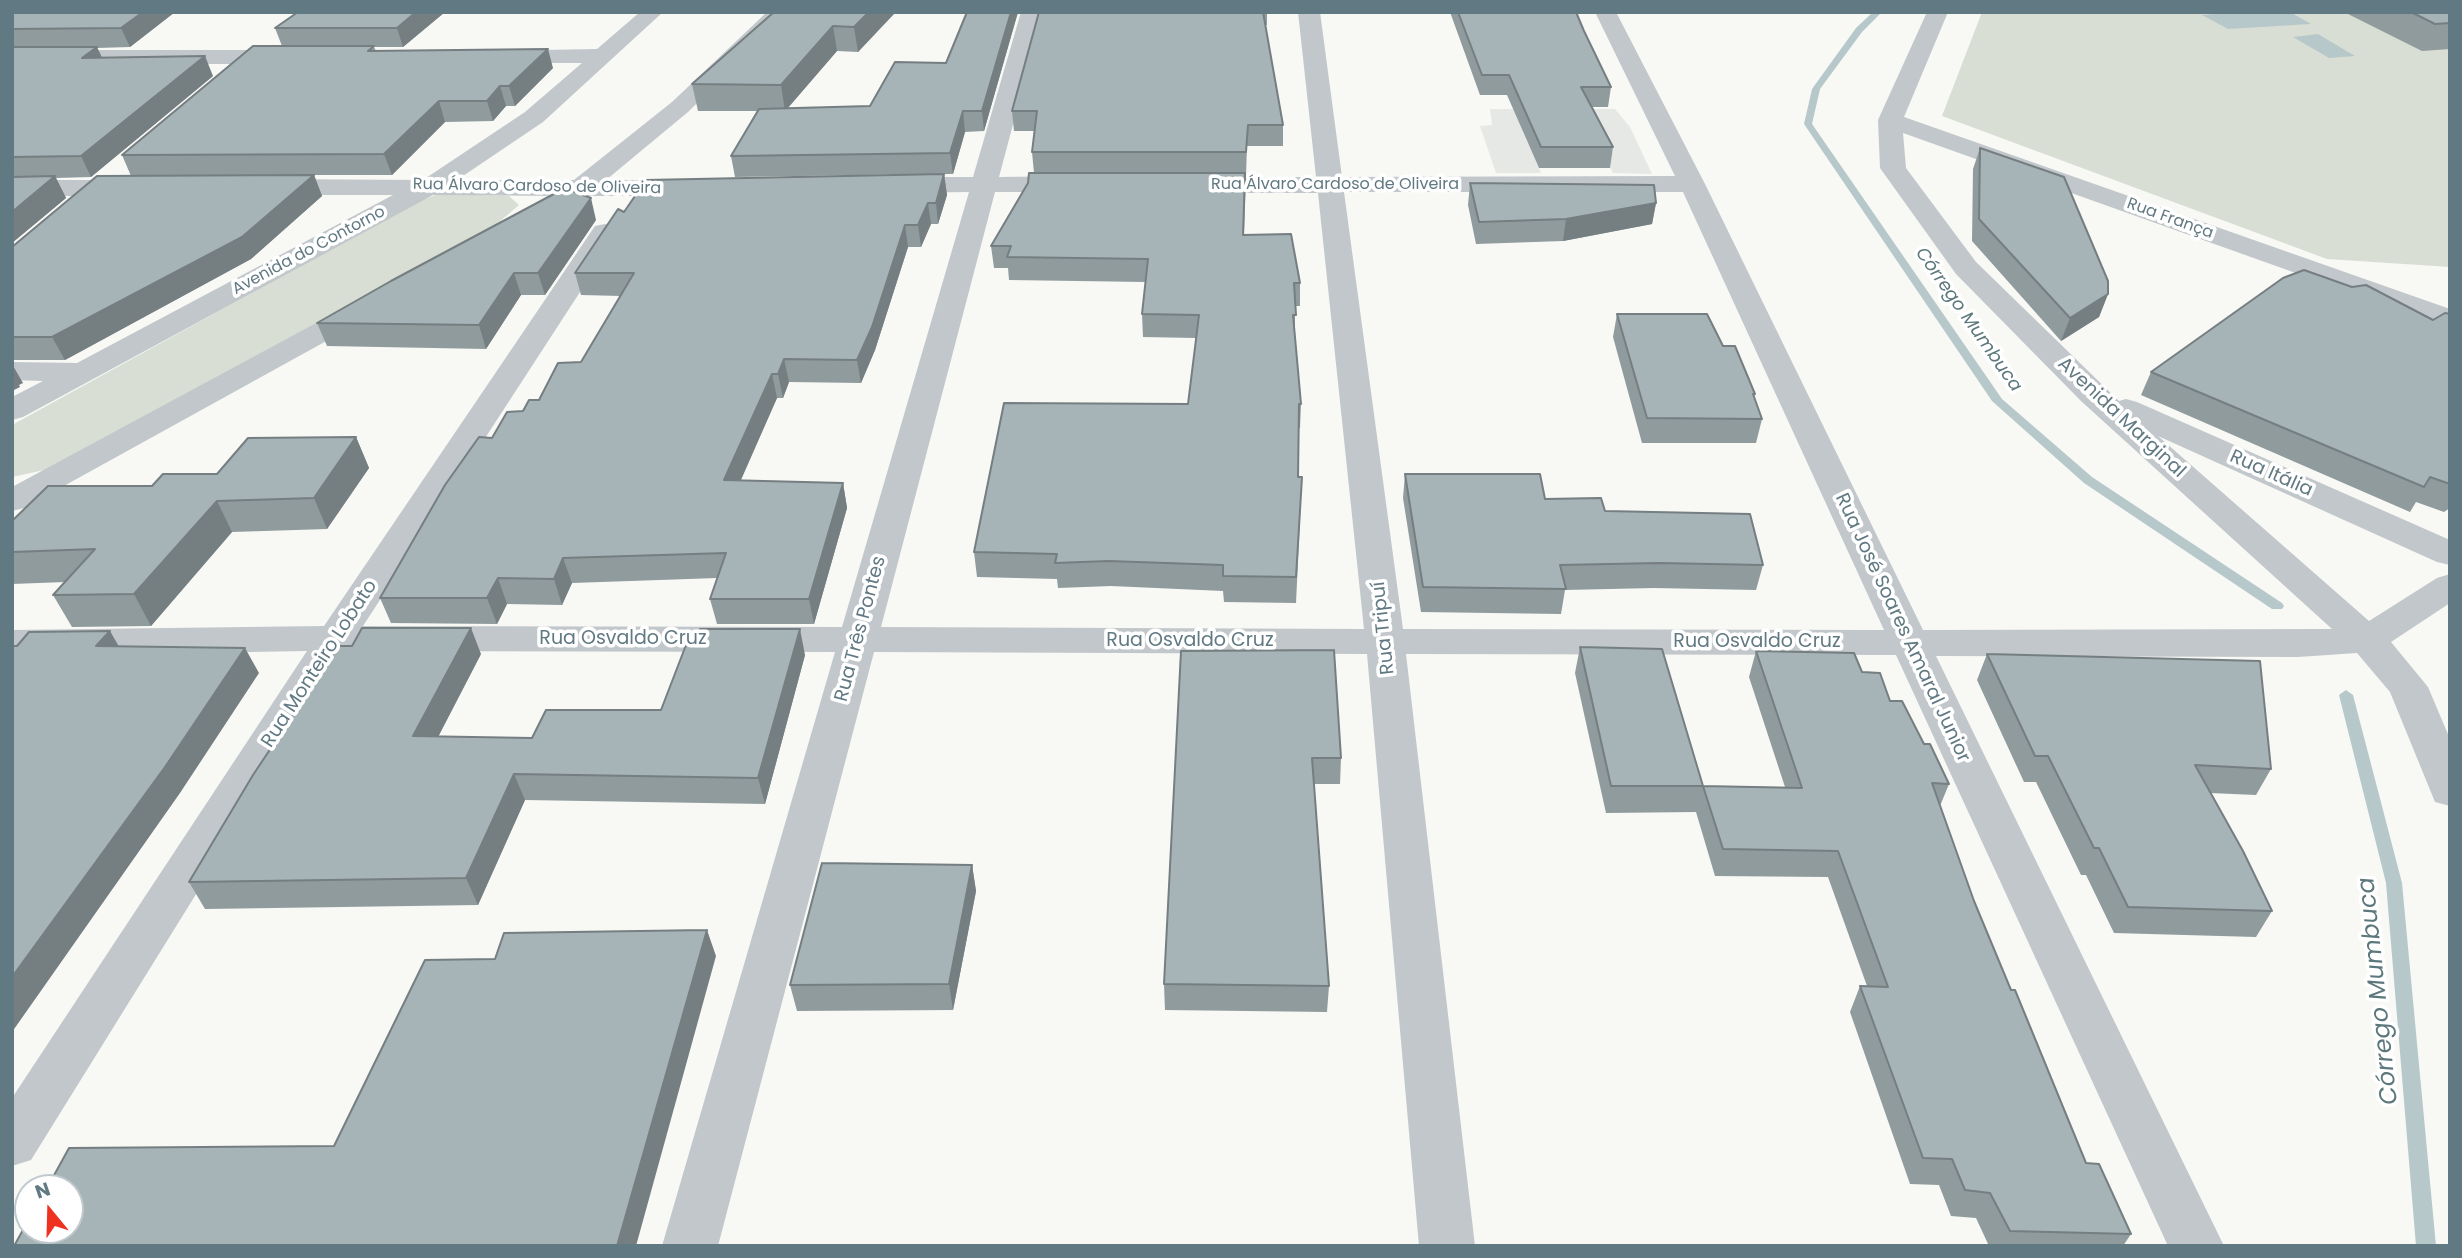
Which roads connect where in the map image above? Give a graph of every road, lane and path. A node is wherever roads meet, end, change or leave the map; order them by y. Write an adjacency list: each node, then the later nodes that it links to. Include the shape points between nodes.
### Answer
1 (653, 12): 8 (street, Avenida do Contorno)
2 (779, 12): 29 (street, via 680,107)
3 (1032, 12): 16 (street, Rua Três Pontes)
4 (1309, 12): 21 (street, Rua Tripuí)
5 (1605, 12): 18 (street, Rua José Soares Amaral Junior)
6 (1938, 12): 14 (street)
7 (285, 30): 12 (street)
8 (605, 56): 11 (street); 19 (street, Avenida do Contorno, via 534,117)
9 (12, 57): 12 (street)
10 (308, 57): 12 (street)
11 (470, 57)
12 (254, 58): 13 (street)
13 (222, 84)
14 (1889, 120): 33 (street, Rua França); 36 (street, Avenida Marginal, via 1894,168 1966,268)
15 (128, 162): 25 (street)
16 (984, 184): 17 (street); 22 (street); 42 (street, Rua Três Pontes)
17 (1109, 184)
18 (1692, 184): 21 (street, Rua Álvaro Cardoso de Oliveira); 45 (street, Rua José Soares Amaral Junior)
19 (432, 185): 23 (street, Rua Álvaro Cardoso de Oliveira); 29 (street, Rua Álvaro Cardoso de Oliveira); 35 (street, Avenida do Contorno)
20 (1165, 185): 21 (street, Rua Álvaro Cardoso de Oliveira)
21 (1332, 185): 44 (street, Rua Tripuí)
22 (863, 186)
23 (244, 187)
24 (12, 188): 25 (street)
25 (96, 188): 26 (street); 30 (street)
26 (164, 188)
27 (715, 188): 28 (street, Rua Álvaro Cardoso de Oliveira)
28 (634, 189): 29 (street, Rua Álvaro Cardoso de Oliveira); 41 (street, Rua Monteiro Lobato)
29 (581, 190): 31 (street)
30 (65, 216)
31 (532, 216)
32 (397, 290): 38 (street)
33 (2450, 319)
34 (12, 371): 35 (street)
35 (82, 372): 37 (street, Avenida do Contorno)
36 (2092, 394): 39 (street, Rua Itália); 43 (street, Avenida Marginal)
37 (12, 410)
38 (18, 494)
39 (2450, 554)
40 (2450, 586): 43 (street)
41 (335, 638): 42 (street, Rua Osvaldo Cruz); 46 (street, Rua Osvaldo Cruz); 48 (street, Rua Monteiro Lobato)
42 (858, 639): 44 (street, Rua Osvaldo Cruz); 49 (street, Rua Três Pontes)
43 (2361, 641): 45 (street, Rua Osvaldo Cruz); 47 (street, Avenida Marginal, via 2408,687)
44 (1385, 642): 45 (street, Rua Osvaldo Cruz); 50 (street, Rua Tripuí)
45 (1908, 642): 51 (street, Rua José Soares Amaral Junior)
46 (12, 643)
47 (2450, 791)
48 (12, 1143)
49 (690, 1246)
50 (1447, 1246)
51 (2196, 1246)

